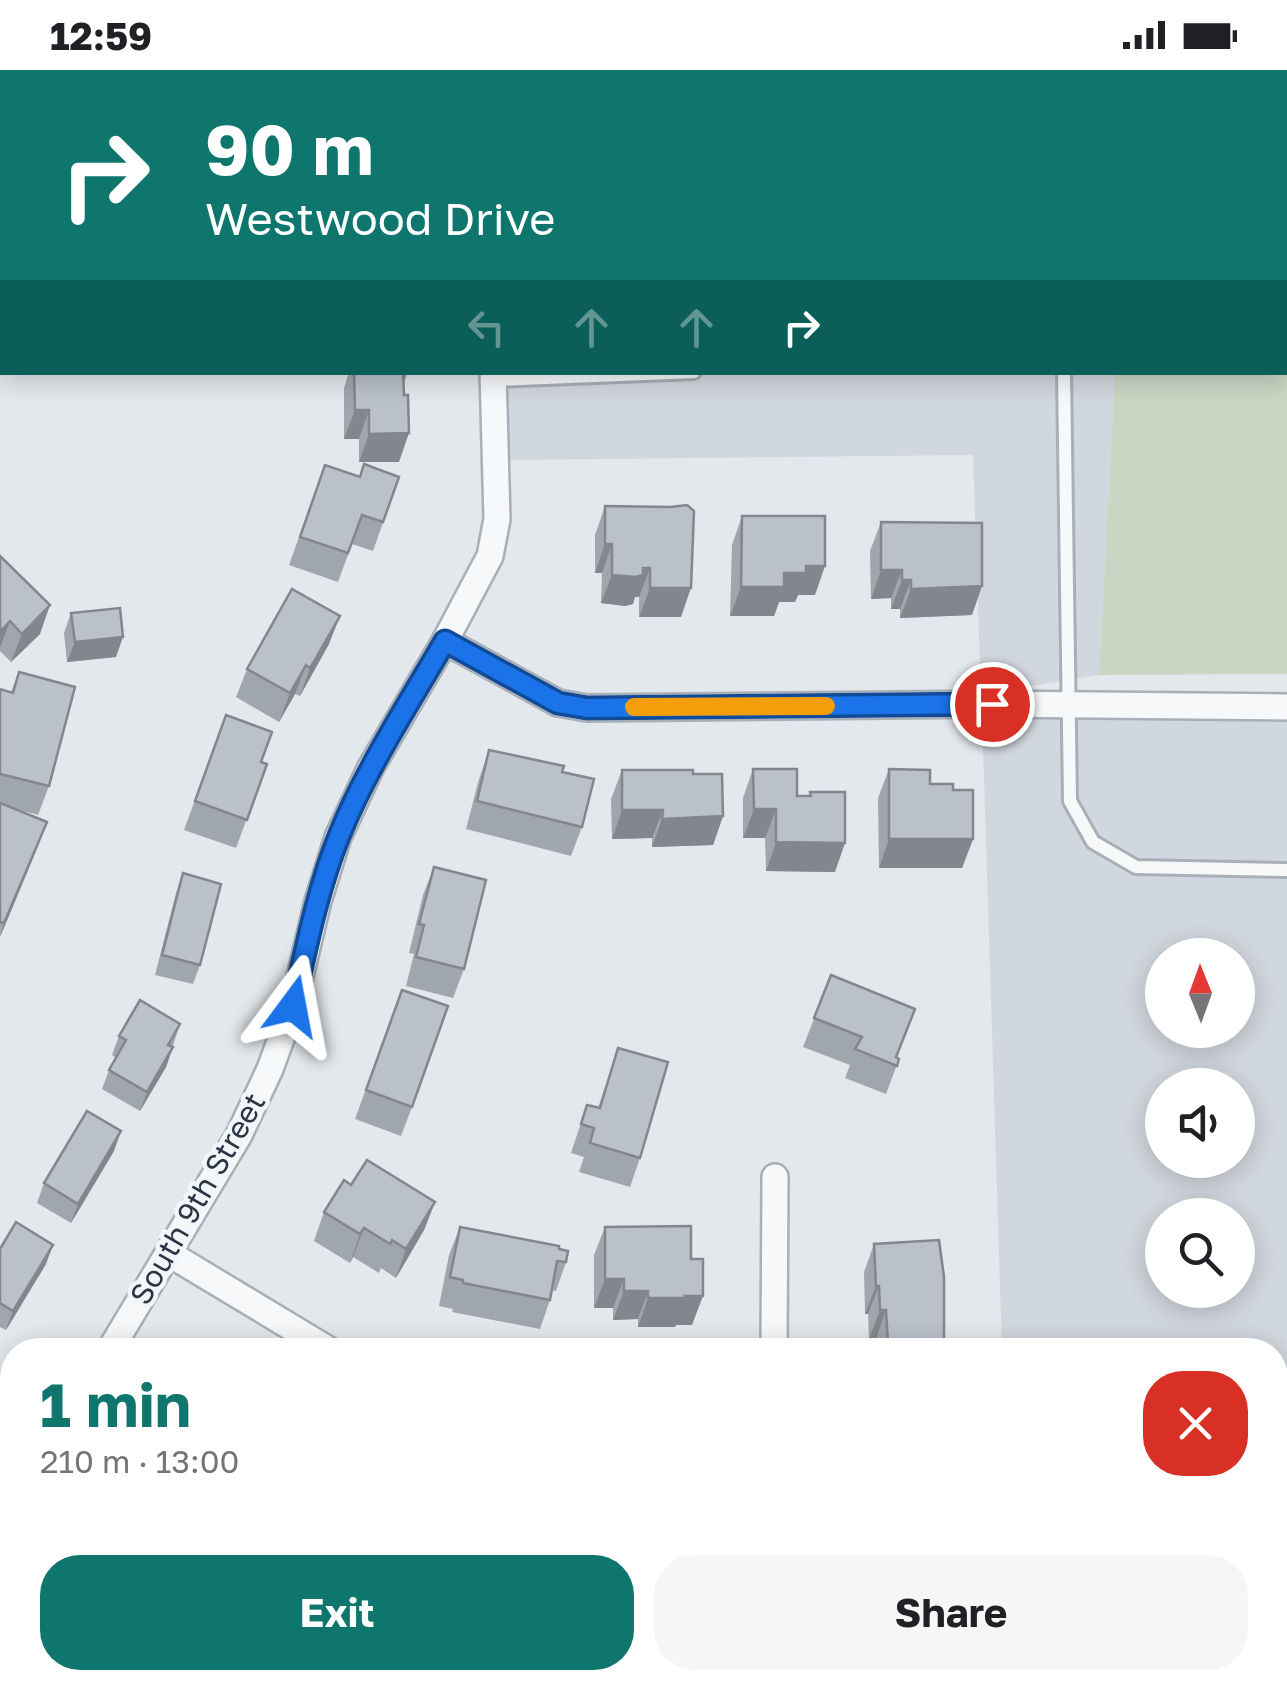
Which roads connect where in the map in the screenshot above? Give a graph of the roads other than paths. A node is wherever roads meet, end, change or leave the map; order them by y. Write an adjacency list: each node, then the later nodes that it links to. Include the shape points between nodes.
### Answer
1 (543, 375): 3 (lane)
2 (1064, 375): 5 (lane)
3 (493, 376): 4 (street, South 9th Street, via 494,537)
4 (445, 641): 5 (street, via 558,703 587,708); 9 (street, South 9th Street, via 338,837 270,1069)
5 (1068, 706): 6 (street); 7 (lane, via 1070,800 1093,842 1136,868)
6 (1287, 706)
7 (1287, 870)
8 (775, 1177): 12 (street)
9 (168, 1253): 10 (street, South 9th Street); 11 (street)
10 (117, 1338)
11 (309, 1338)
12 (774, 1338)

